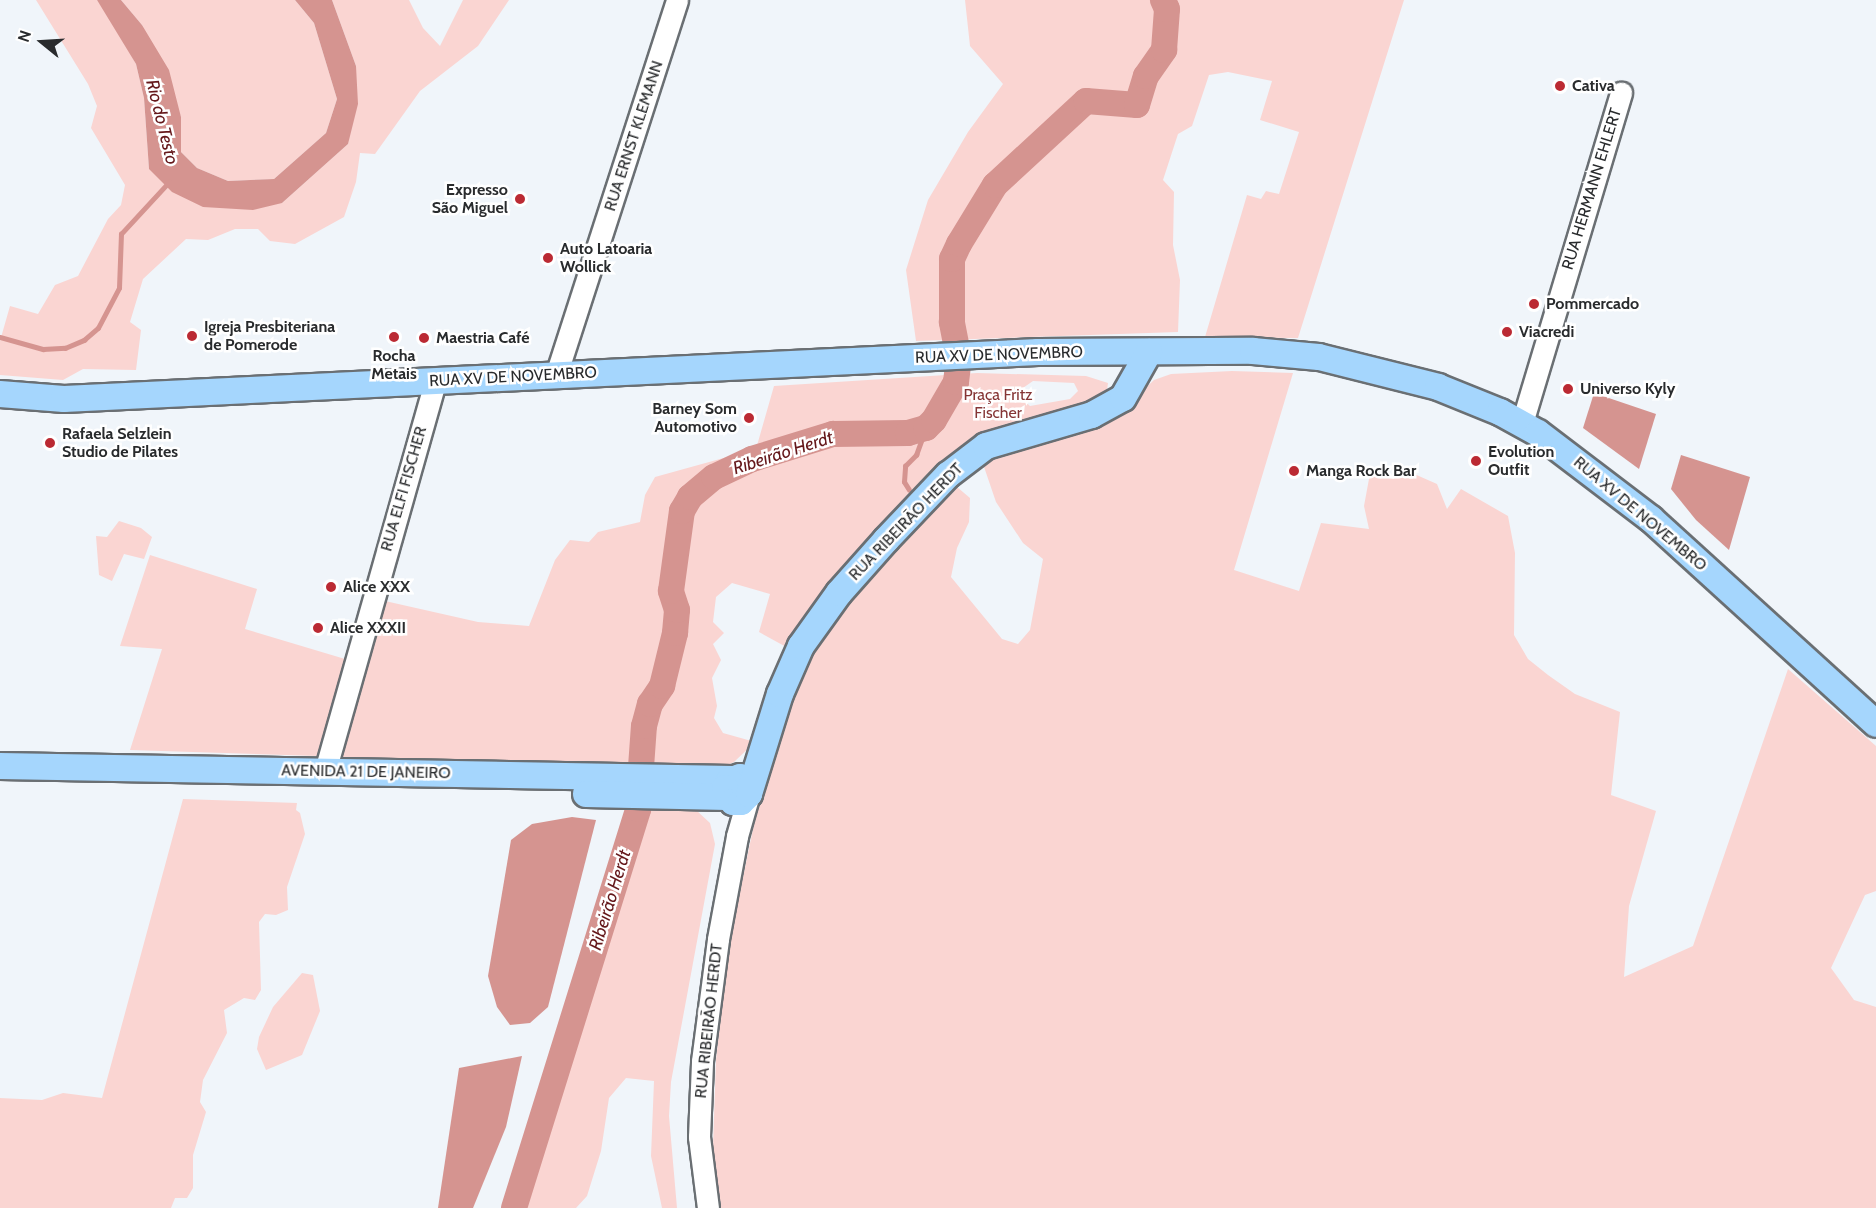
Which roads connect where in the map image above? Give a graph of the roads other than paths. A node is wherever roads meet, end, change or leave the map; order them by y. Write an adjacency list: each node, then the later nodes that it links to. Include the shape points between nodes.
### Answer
1 (677, 0): 4 (street, RUA ERNST KLEMANN)
2 (1621, 93): 7 (street, RUA HERMANN EHLERT)
3 (1149, 352): 4 (main road, RUA XV DE NOVEMBRO, via 986,354); 7 (main road, RUA XV DE NOVEMBRO, via 1253,351 1342,361 1438,387); 13 (main road, RUA RIBEIRÃO HERDT, via 1133,385 1107,409 986,446 924,499 838,592 811,629 789,669 762,749)
4 (556, 375): 5 (main road, RUA XV DE NOVEMBRO)
5 (435, 381): 6 (main road, RUA XV DE NOVEMBRO, via 64,399); 10 (street, RUA ELFI FISCHER)
6 (0, 394)
7 (1522, 423): 8 (main road, RUA XV DE NOVEMBRO, via 1586,466 1651,519)
8 (1876, 724)
9 (0, 765): 10 (main road, AVENIDA 21 DE JANEIRO)
10 (325, 771): 12 (main road, AVENIDA 21 DE JANEIRO)
11 (0, 782): 12 (main road, AVENIDA 21 DE JANEIRO)
12 (627, 786): 13 (main road, AVENIDA 21 DE JANEIRO)
13 (735, 789): 14 (street, RUA RIBEIRÃO HERDT, via 737,836 702,1061 699,1137)
14 (708, 1208)

